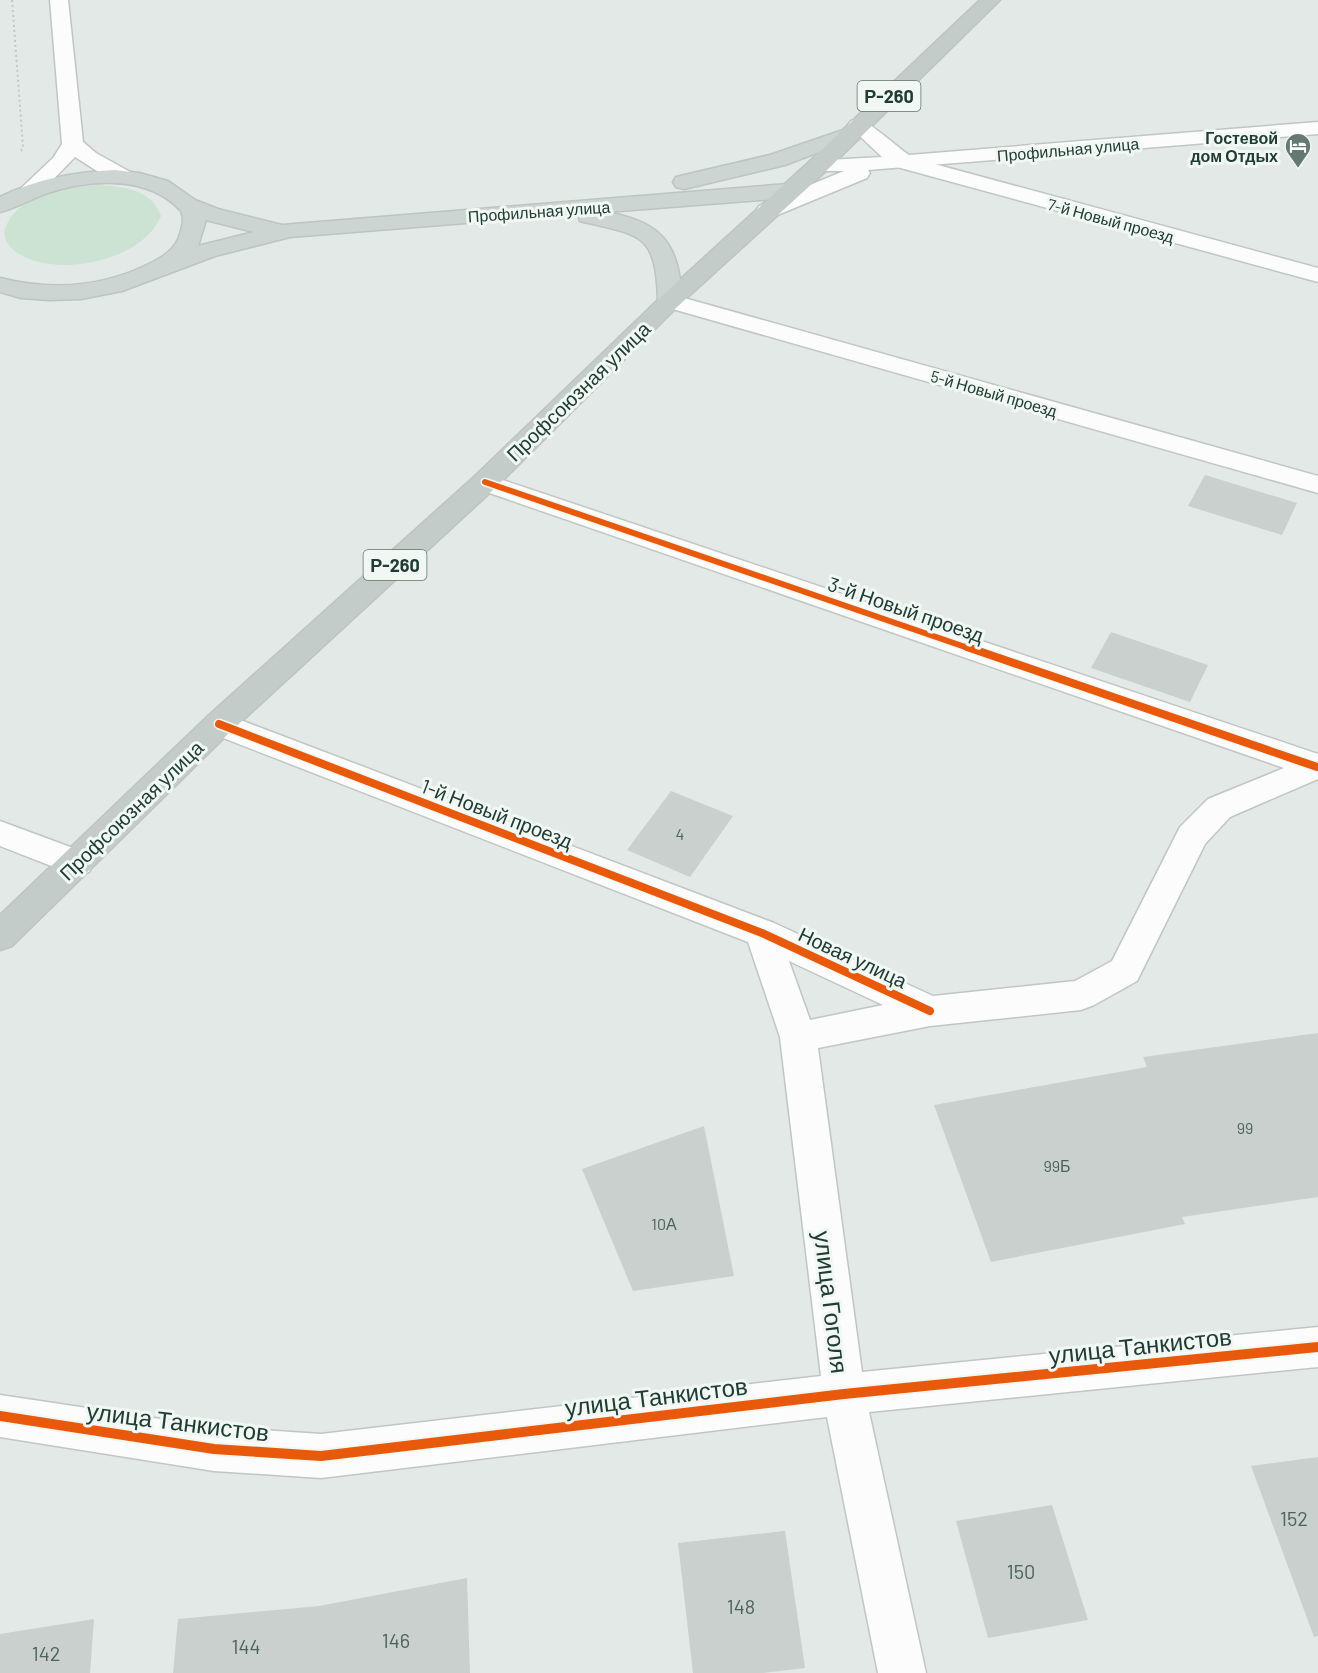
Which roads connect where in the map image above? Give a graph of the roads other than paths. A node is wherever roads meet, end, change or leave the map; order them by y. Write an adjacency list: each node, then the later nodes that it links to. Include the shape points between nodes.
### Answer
1 (59, 0): 5 (street)
2 (991, 0): 4 (highway, Р-260)
3 (1318, 128): 6 (street, Профильная улица)
4 (854, 129): 6 (street); 7 (highway, Р-260); 13 (main road, via 777,160 740,170)
5 (73, 144): 8 (street, via 88,158); 9 (street, via 61,162)
6 (904, 162): 7 (street, Профильная улица); 14 (street, via 846,177); 17 (street, 7-й Новый проезд)
7 (818, 165): 10 (highway, Р-260)
8 (124, 178): 9 (main road, via 85,178); 12 (main road, via 149,182 173,192)
9 (29, 191): 11 (main road)
10 (788, 191): 13 (main road, Профильная улица); 14 (highway, Профсоюзная улица / Р-260)
11 (0, 205)
12 (189, 205): 15 (main road, via 245,226); 16 (main road, via 196,222 191,240)
13 (544, 211): 15 (main road, Профильная улица); 19 (main road, via 598,218 652,236 670,269)
14 (767, 211): 19 (highway, Профсоюзная улица / Р-260)
15 (290, 230): 16 (main road)
16 (161, 267): 18 (main road, via 114,287 76,293 38,294)
17 (1318, 276)
18 (0, 285)
19 (670, 301): 20 (highway, Профсоюзная улица / Р-260); 21 (street, 5-й Новый проезд)
20 (485, 482): 22 (highway, Профсоюзная улица / Р-260); 23 (street, 3-й Новый проезд)
21 (1318, 485)
22 (219, 724): 25 (highway, Профсоюзная улица / Р-260); 26 (street, 1-й Новый проезд)
23 (1317, 766): 28 (street, Новая улица, via 1219,808 1192,836 1125,971 1081,995)
24 (0, 833): 25 (street)
25 (77, 864): 27 (highway, Профсоюзная улица / Р-260)
26 (762, 933): 28 (street, Новая улица); 29 (street, улица Гоголя)
27 (0, 936)
28 (930, 1011): 29 (street, Новая улица)
29 (798, 1037): 31 (street, улица Гоголя)
30 (1318, 1347): 31 (street, улица Танкистов)
31 (844, 1394): 32 (street, улица Танкистов, via 321,1456 214,1449); 33 (street, улица Гоголя)
32 (0, 1416)
33 (902, 1673)

